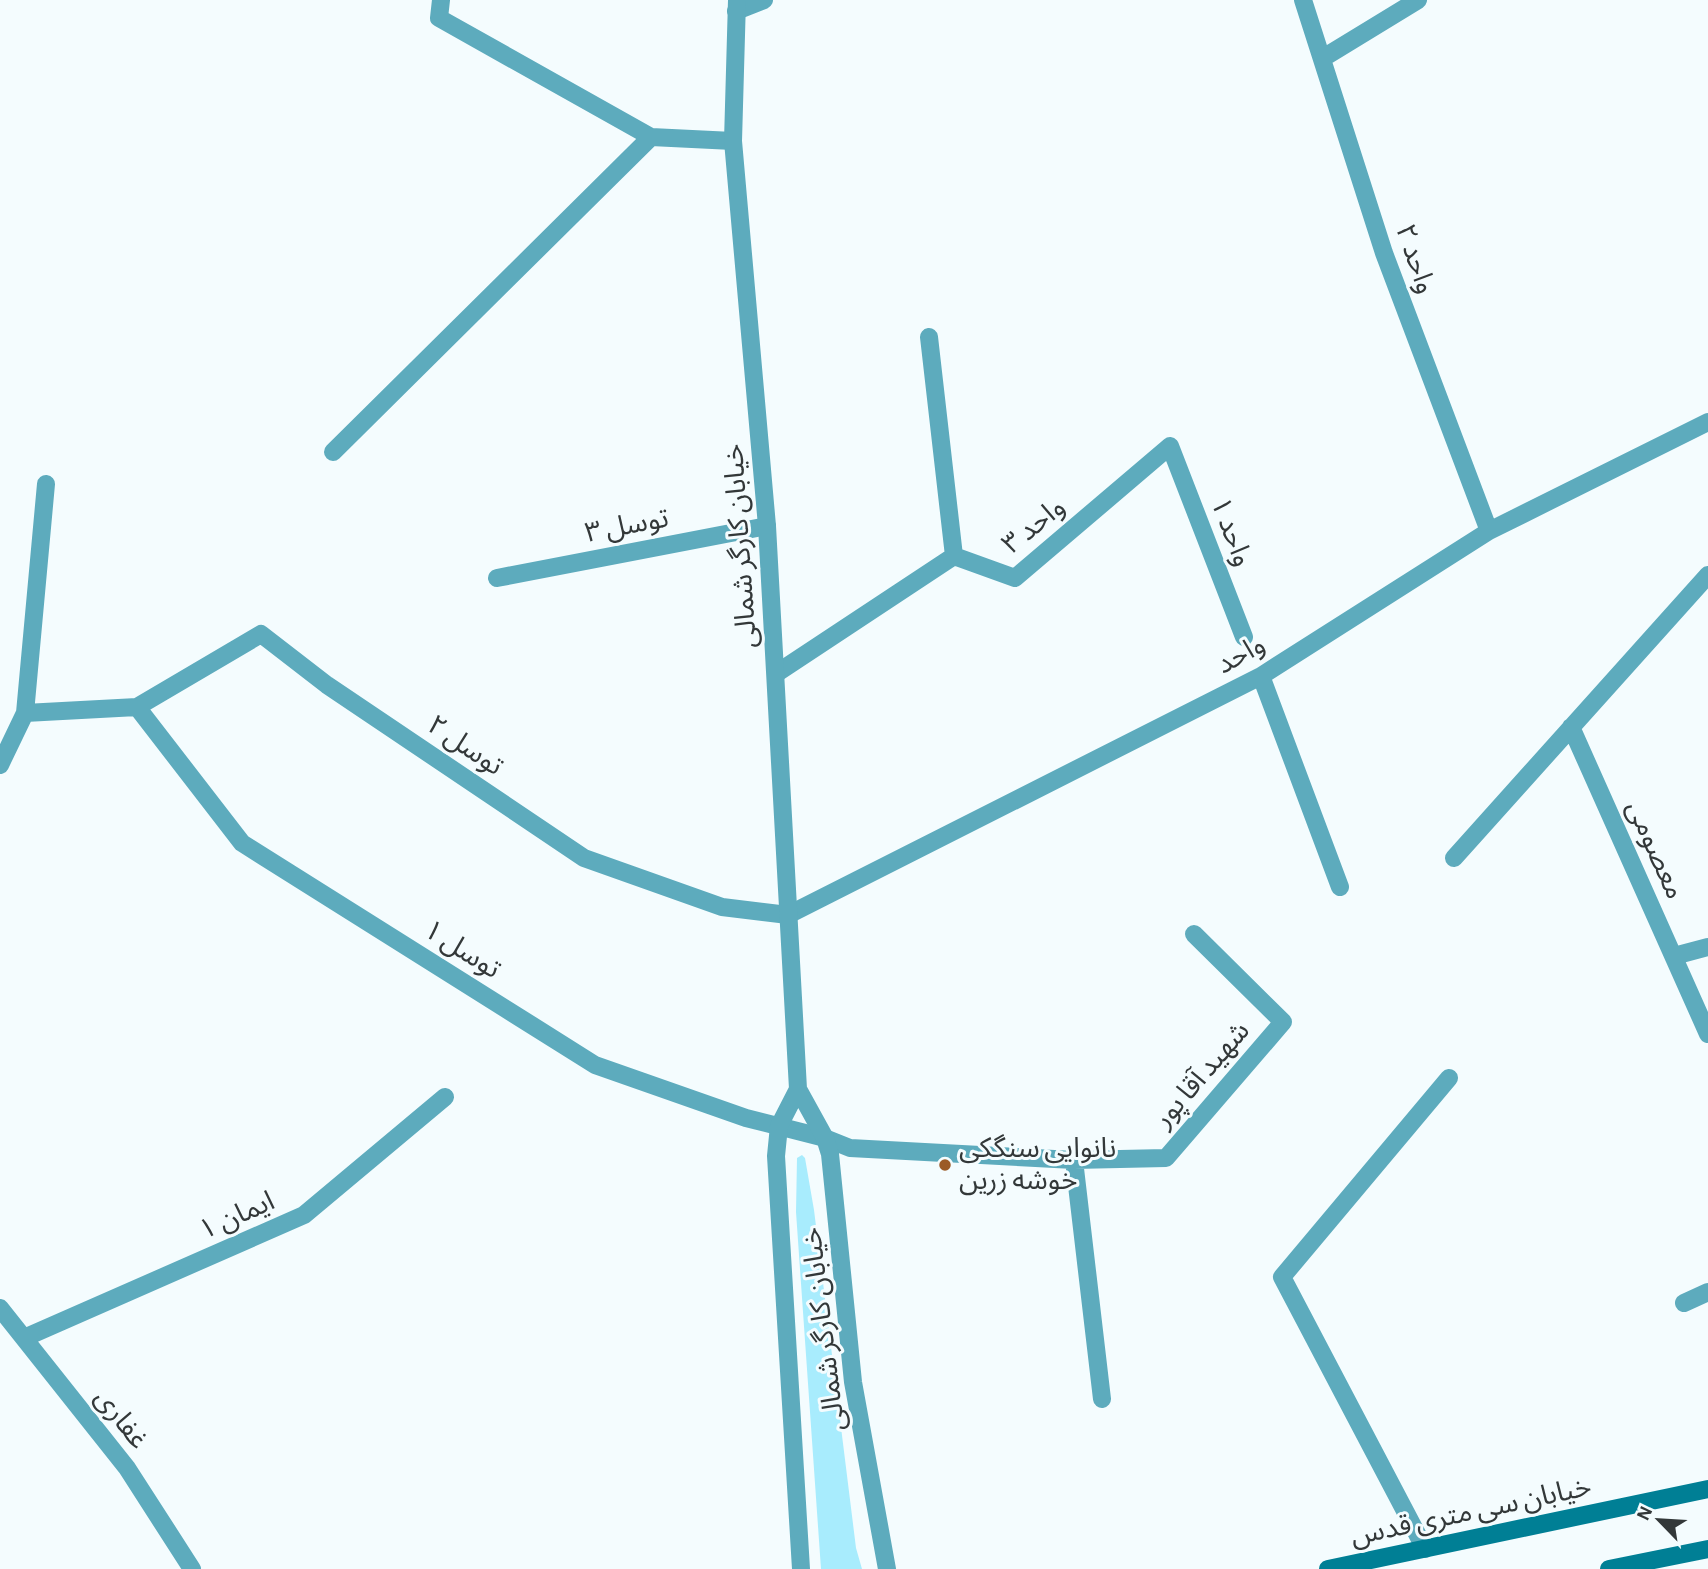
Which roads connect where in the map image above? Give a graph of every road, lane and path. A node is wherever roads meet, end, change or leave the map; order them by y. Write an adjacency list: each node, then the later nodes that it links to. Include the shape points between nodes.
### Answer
1 (441, 0): 7 (street, via 439,18)
2 (764, 0): 5 (street)
3 (1303, 0): 6 (street, واحد ۲)
4 (1418, 0): 6 (street)
5 (736, 6): 8 (street, خیابان کارگر شمالی)
6 (1323, 58): 15 (street, واحد ۲, via 1384,253)
7 (651, 137): 8 (street); 12 (street)
8 (733, 141): 14 (street, خیابان کارگر شمالی)
9 (929, 337): 16 (street)
10 (1708, 422): 15 (street, واحد)
11 (1170, 446): 16 (street, واحد ۳, via 1015,578); 19 (street, واحد ۱)
12 (333, 452)
13 (46, 484): 23 (street)
14 (767, 526): 18 (street, توسل ۳); 20 (street, خیابان کارگر شمالی)
15 (1489, 531): 21 (street, واحد)
16 (954, 556): 20 (street)
17 (1708, 575): 24 (street)
18 (497, 578)
19 (1244, 637)
20 (777, 673): 28 (street, خیابان کارگر شمالی)
21 (1261, 676): 27 (street); 28 (street, واحد)
22 (138, 707): 23 (street); 28 (street, توسل ۲, via 261,634 327,685 583,858 722,908); 36 (street, توسل ۱, via 242,843 594,1065)
23 (25, 713): 25 (street)
24 (1571, 727): 26 (street); 31 (street, معصومی)
25 (0, 765)
26 (1454, 858)
27 (1340, 887)
28 (788, 915): 34 (street, خیابان کارگر شمالی)
29 (1194, 934): 38 (street, شهید آقا پور, via 1283,1022 1166,1158)
30 (1708, 947): 31 (street)
31 (1674, 956): 32 (street, معصومی)
32 (1708, 1034)
33 (1449, 1078): 45 (street, via 1282,1277)
34 (798, 1089): 36 (street, خیابان کارگر شمالی); 37 (street, خیابان کارگر شمالی)
35 (445, 1097): 42 (street, ایمان ۱, via 303,1215)
36 (779, 1126): 37 (street, توسل ۱); 48 (street, خیابان کارگر شمالی, via 776,1156)
37 (825, 1138): 38 (street, شهید آقا پور, via 850,1148); 49 (street, خیابان کارگر شمالی, via 853,1382)
38 (1074, 1160): 43 (street)
39 (1708, 1292): 40 (street)
40 (1684, 1303)
41 (0, 1308): 42 (street, غفاری)
42 (23, 1338): 47 (street, غفاری, via 127,1468)
43 (1102, 1399)
44 (1708, 1489): 45 (main road, خیابان سی متری قدس)
45 (1425, 1549): 50 (main road, خیابان سی متری قدس)
46 (1708, 1549): 51 (main road)
47 (192, 1569)
48 (801, 1569)
49 (887, 1569)
50 (1328, 1569)
51 (1609, 1569)

